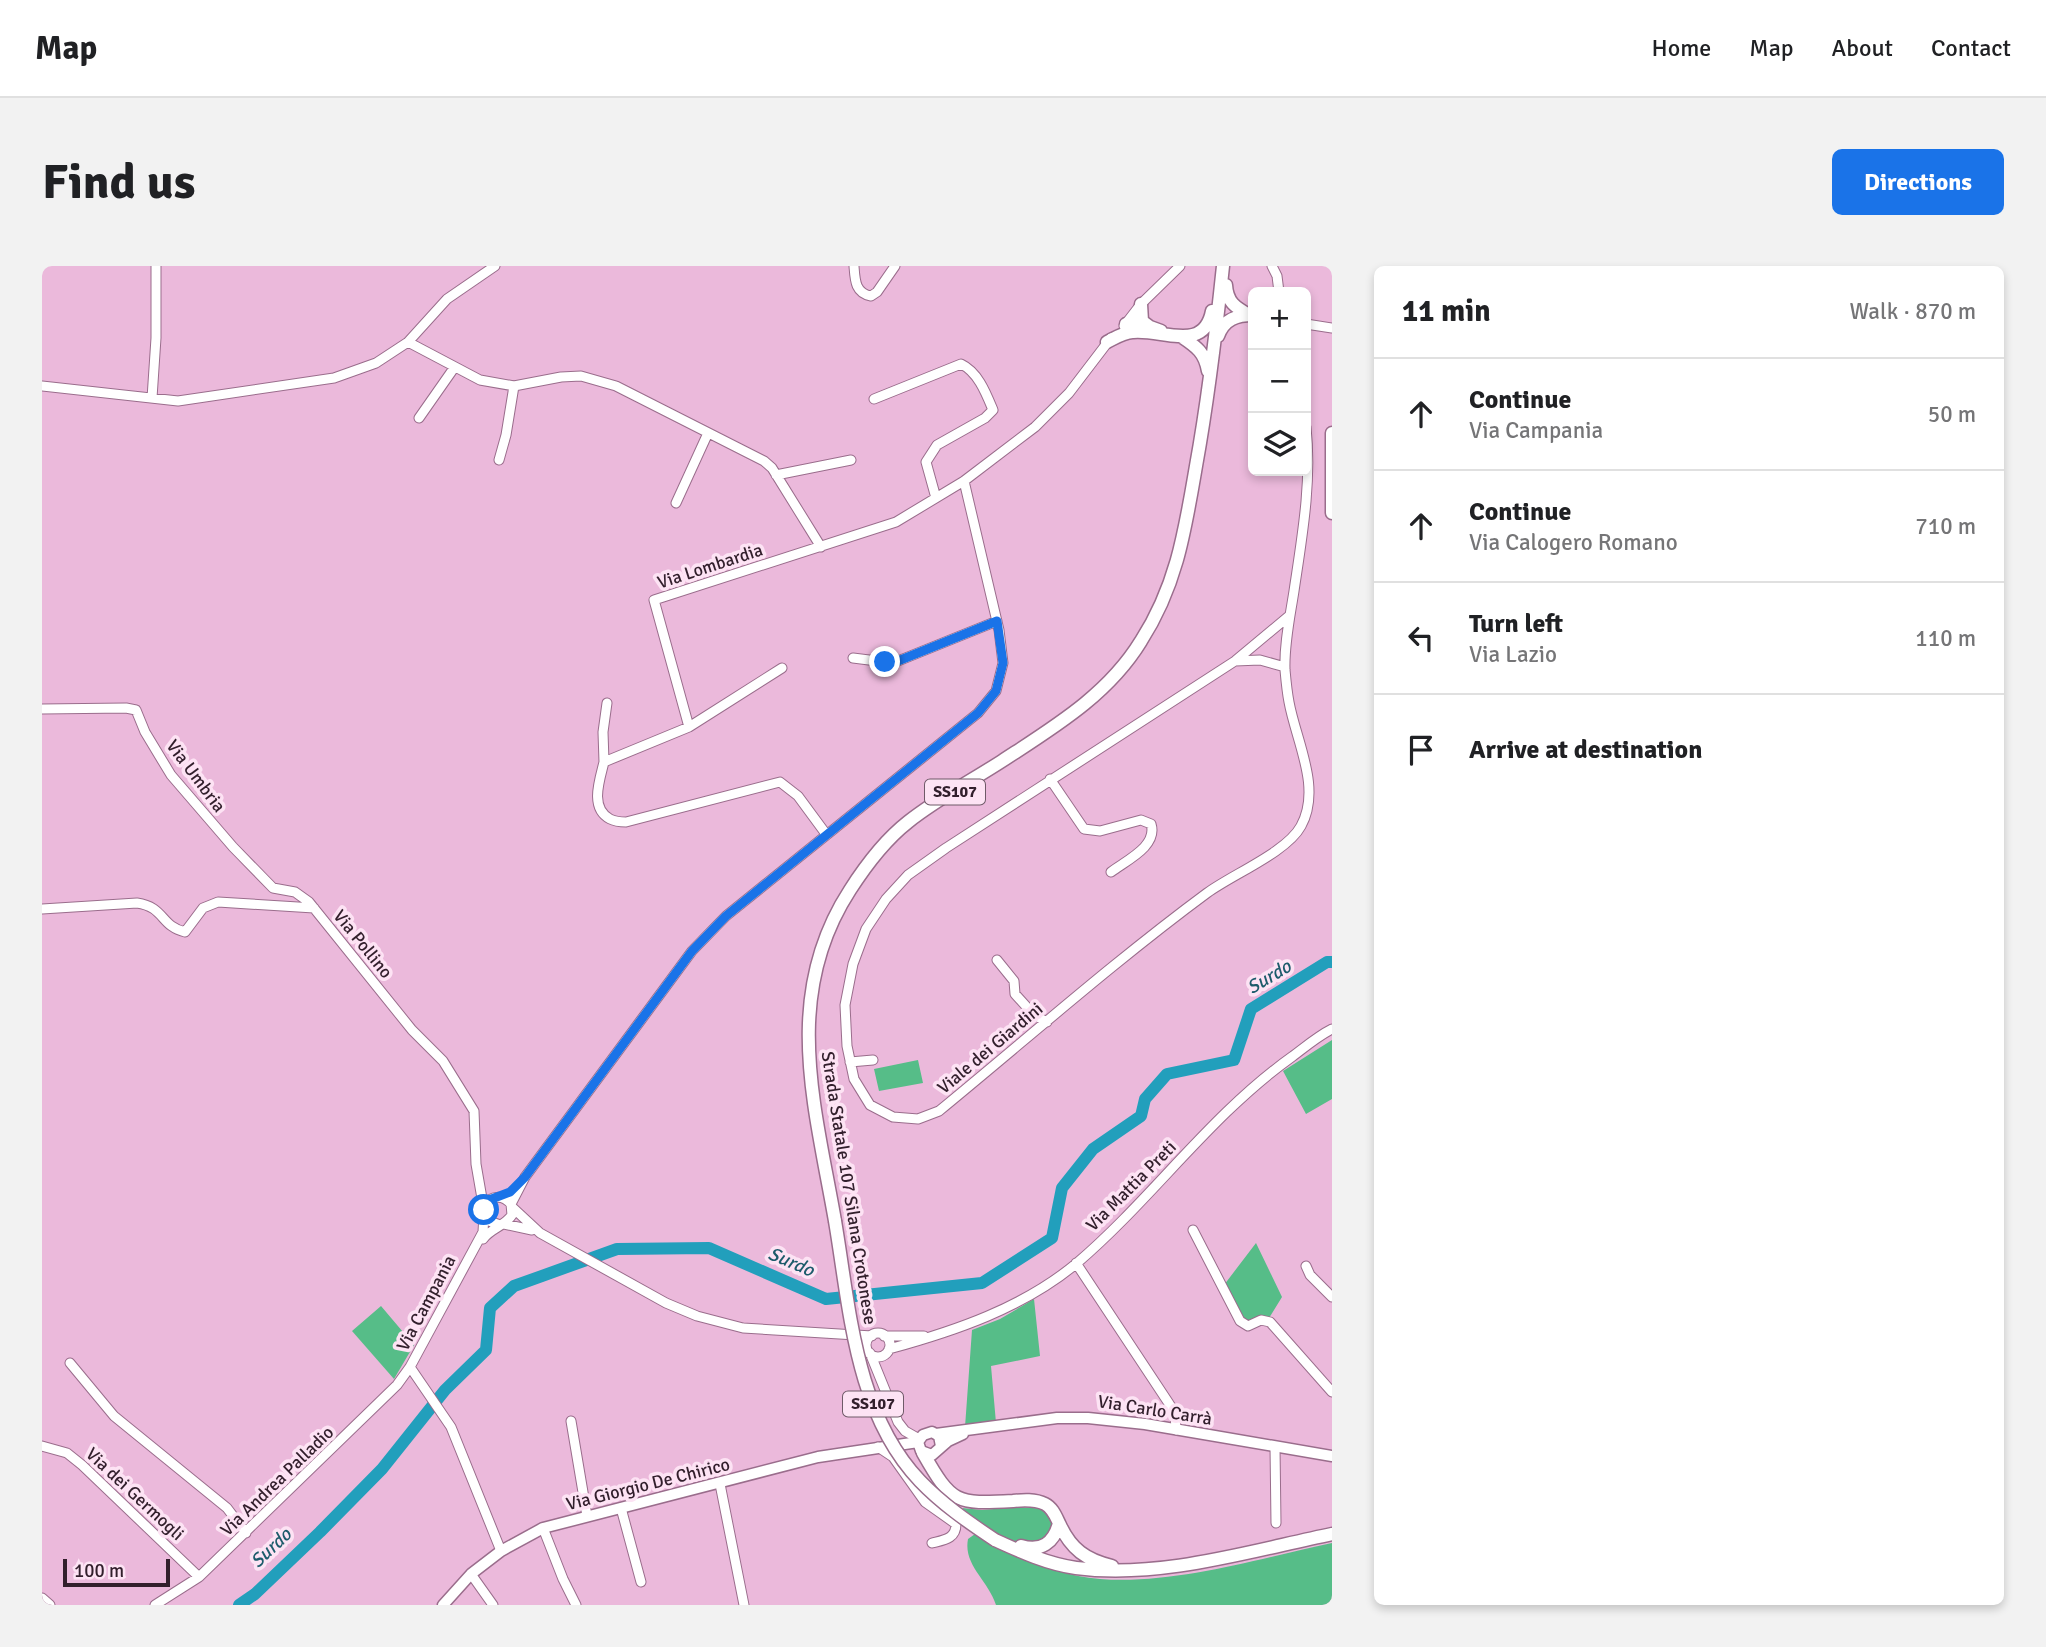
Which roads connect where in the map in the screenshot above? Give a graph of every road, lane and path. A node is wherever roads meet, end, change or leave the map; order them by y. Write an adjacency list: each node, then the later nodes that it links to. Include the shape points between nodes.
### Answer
1 (156, 266): 22 (street)
2 (495, 266): 16 (street, via 447,299)
3 (854, 266): 4 (street, via 857,286 871,296)
4 (895, 266)
5 (1180, 266): 9 (street)
6 (1224, 266): 10 (highway, via 1226,296); 15 (highway, via 1210,322 1194,336); 18 (highway, Strada Statale 107 Silana Crotonese / SS107)
7 (1272, 266): 8 (street)
8 (1278, 287)
9 (1141, 304): 12 (highway, via 1143,321); 13 (street)
10 (1248, 313)
11 (1248, 315): 18 (highway, via 1236,316 1221,327)
12 (1150, 327): 13 (highway, via 1138,323); 14 (highway)
13 (1130, 328): 14 (highway); 17 (highway)
14 (1164, 333): 15 (highway)
15 (1179, 335): 24 (highway, via 1206,358)
16 (408, 342): 19 (street); 22 (street, via 376,363 334,378 178,401)
17 (1107, 342): 32 (street, via 1061,402)
18 (1212, 367): 24 (highway, Strada Statale 107 Silana Crotonese / SS107)
19 (454, 368): 21 (street, via 480,380); 25 (street)
20 (42, 386): 22 (street)
21 (514, 386): 26 (street, via 581,376 616,386); 28 (street)
22 (152, 398)
23 (874, 399): 33 (street, via 961,364 971,369 993,410 937,445 926,463)
24 (1207, 406): 93 (highway, Strada Statale 107 Silana Crotonese / SS107, bridge, via 1175,572 1140,644 1104,688 1070,716 907,823 865,866 834,915 816,962 807,1020 810,1073 864,1375 883,1427 918,1479)
25 (419, 418)
26 (708, 433): 30 (street, via 764,461); 34 (street)
27 (1332, 433): 35 (highway)
28 (499, 460)
29 (851, 460): 30 (street)
30 (776, 475): 36 (street)
31 (1307, 476): 37 (street, Viale dei Giardini)
32 (964, 481): 33 (street); 38 (street)
33 (936, 498): 36 (street, via 896,522)
34 (677, 503)
35 (1332, 513)
36 (821, 547): 45 (street, Via Lombardia, via 654,600)
37 (1289, 616): 40 (street, Viale dei Giardini); 41 (street, Viale dei Giardini)
38 (997, 621): 39 (street, via 898,661); 48 (street, via 1003,663 996,691 978,713)
39 (853, 658)
40 (1235, 661): 41 (street, via 1260,660); 47 (street, Viale dei Giardini)
41 (1285, 667): 53 (street, Viale dei Giardini, via 1288,701 1308,779 1309,804 1302,825 1290,841 1209,892)
42 (782, 668): 45 (street)
43 (607, 703): 46 (street)
44 (42, 709): 50 (street, Via Umbria, via 136,710 171,775 233,847 273,888 295,892)
45 (689, 727): 46 (street)
46 (604, 762): 48 (street, via 597,794 601,811 610,819 626,822 780,782 798,796)
47 (1050, 779): 49 (street, via 1084,829 1100,831 1142,820 1151,824 1151,842); 56 (street, Viale dei Giardini, via 908,875 886,899 866,929 853,964 845,1004)
48 (826, 834): 57 (street, via 726,916 692,951)
49 (1111, 872)
50 (314, 908): 51 (street, Via Pollino, via 218,902 203,908 185,932 172,929 146,904); 58 (street, Via Pollino, via 412,1030 443,1061 471,1104)
51 (42, 909)
52 (997, 961): 53 (street, via 1014,981 1015,994)
53 (1047, 1022): 56 (street, Viale dei Giardini, via 939,1111 918,1119 893,1117 870,1105 854,1079)
54 (1332, 1029): 66 (street, Via Mattia Preti, via 1275,1069 1213,1124)
55 (873, 1060): 56 (street)
56 (850, 1062)
57 (525, 1177): 59 (street); 60 (street)
58 (478, 1182): 59 (street, via 487,1193); 61 (street, Via Pollino)
59 (499, 1197): 60 (street); 61 (street, via 486,1203)
60 (511, 1206): 62 (street, via 510,1219); 64 (street)
61 (484, 1212): 62 (street, via 492,1224); 65 (street, Via Campania, via 483,1232)
62 (502, 1225): 64 (street); 65 (street, Via Campania, via 487,1234)
63 (1193, 1230): 76 (street, via 1240,1321 1248,1326 1261,1320 1270,1322)
64 (540, 1233): 71 (street, via 666,1303 721,1323 831,1333)
65 (471, 1255): 74 (street, Via Campania)
66 (1076, 1263): 70 (street, Via Mattia Preti, via 1000,1311); 79 (street, via 1175,1413)
67 (1306, 1266): 68 (street)
68 (1332, 1297)
69 (884, 1336): 70 (street, Via Mattia Preti); 71 (street, Via Mattia Preti, via 878,1334); 72 (street)
70 (933, 1336): 72 (street, Via Mattia Preti)
71 (869, 1344): 72 (street, Via Mattia Preti, via 877,1357); 75 (street)
72 (888, 1351): 75 (street)
73 (69, 1363): 91 (street, via 114,1416 227,1508)
74 (410, 1367): 91 (street, Via Andrea Palladio, via 379,1404); 95 (street, via 451,1427)
75 (881, 1377): 78 (street)
76 (1332, 1392)
77 (571, 1421): 87 (street)
78 (898, 1422): 80 (street); 82 (street, via 899,1436)
79 (1176, 1430): 80 (main road, Via Carlo Carrà, via 1072,1417 972,1431); 83 (main road, Via Carlo Carrà)
80 (927, 1444): 82 (main road, Via Giorgio De Chirico); 88 (highway, via 938,1479 949,1493 969,1502 1031,1500 1053,1510)
81 (42, 1446): 98 (street, Via dei Germogli, via 73,1457)
82 (887, 1446): 85 (main road, Via Giorgio De Chirico, via 818,1457); 94 (street, via 925,1502 956,1524 951,1537)
83 (1275, 1447): 84 (main road, Via Carlo Carrà); 89 (street)
84 (1332, 1456)
85 (720, 1484): 86 (main road, Via Giorgio De Chirico); 106 (street)
86 (621, 1508): 87 (main road, Via Giorgio De Chirico); 99 (street)
87 (587, 1516): 90 (main road, Via Giorgio De Chirico)
88 (1059, 1523): 93 (highway, via 1051,1541 1038,1548); 96 (highway, via 1074,1548 1086,1557)
89 (1276, 1523)
90 (543, 1528): 95 (main road, Via Giorgio De Chirico); 105 (street)
91 (246, 1533): 98 (street, Via Andrea Palladio)
92 (1332, 1534): 96 (highway, Strada Statale 107 Silana Crotonese / SS107, via 1167,1568)
93 (995, 1540): 96 (highway, Strada Statale 107 Silana Crotonese / SS107, via 1021,1553 1074,1568)
94 (932, 1543)
95 (501, 1551): 97 (main road, Via Giorgio De Chirico)
96 (1133, 1570)
97 (471, 1574): 103 (main road, Via Giorgio De Chirico); 104 (street)
98 (199, 1577): 102 (street, Via Andrea Palladio)
99 (641, 1582)
100 (42, 1598): 101 (street)
101 (50, 1605)
102 (155, 1605)
103 (443, 1605)
104 (492, 1605)
105 (576, 1605)
106 (744, 1605)

